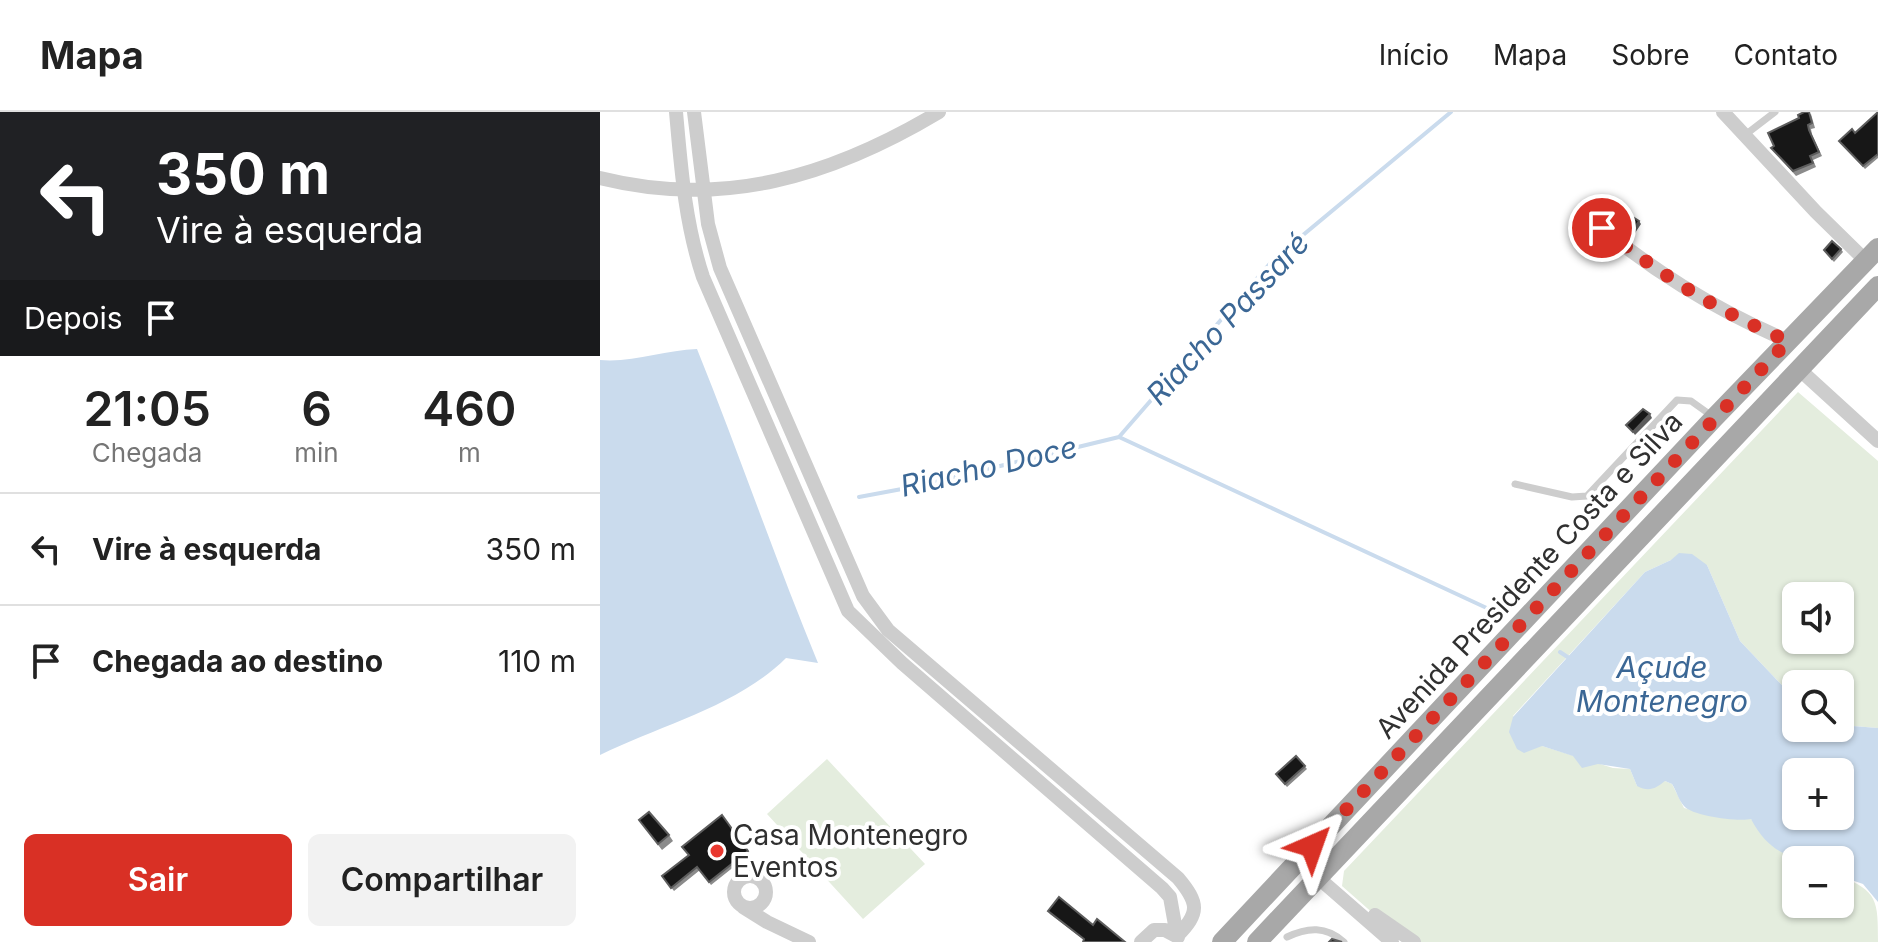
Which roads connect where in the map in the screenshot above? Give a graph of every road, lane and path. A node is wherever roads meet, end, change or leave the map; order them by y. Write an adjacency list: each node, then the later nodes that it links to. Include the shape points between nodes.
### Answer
1 (676, 112): 8 (street)
2 (694, 112): 9 (street)
3 (939, 112): 9 (street, via 849,157 775,183)
4 (1723, 112): 6 (street)
5 (1775, 112): 6 (lane)
6 (1745, 135): 11 (street, via 1816,212)
7 (600, 178): 8 (street)
8 (684, 190): 9 (street); 25 (street, via 691,242 703,277 848,611 1162,888 1170,897)
9 (704, 190): 25 (street, via 720,268 863,596 888,630 1178,878 1194,901 1191,922)
10 (1586, 215): 13 (street, via 1686,291)
11 (1872, 254): 13 (main road, Avenida Presidente Costa e Silva)
12 (1878, 286): 14 (main road, Avenida Presidente Costa e Silva)
13 (1788, 341): 15 (main road, Avenida Presidente Costa e Silva)
14 (1799, 369): 16 (main road, Avenida Presidente Costa e Silva); 17 (street)
15 (1714, 418): 16 (main road); 18 (main road); 19 (lane, via 1691,401 1677,400 1587,496); 20 (main road, Avenida Presidente Costa e Silva)
16 (1748, 423): 18 (main road, Avenida Presidente Costa e Silva)
17 (1878, 441)
18 (1723, 451): 21 (main road, Avenida Presidente Costa e Silva)
19 (1515, 484)
20 (1299, 861): 21 (street); 29 (main road, Avenida Presidente Costa e Silva)
21 (1318, 878): 24 (main road, Avenida Presidente Costa e Silva); 32 (street)
22 (1342, 886): 33 (street)
23 (743, 907): 27 (street)
24 (1282, 915): 26 (lane); 30 (main road, Avenida Presidente Costa e Silva)
25 (1180, 939): 28 (street, via 1154,930)
26 (1287, 939): 31 (lane, via 1304,929 1331,931)
27 (809, 942)
28 (1141, 942)
29 (1222, 942)
30 (1257, 942)
31 (1344, 942)
32 (1392, 942)
33 (1414, 942)

